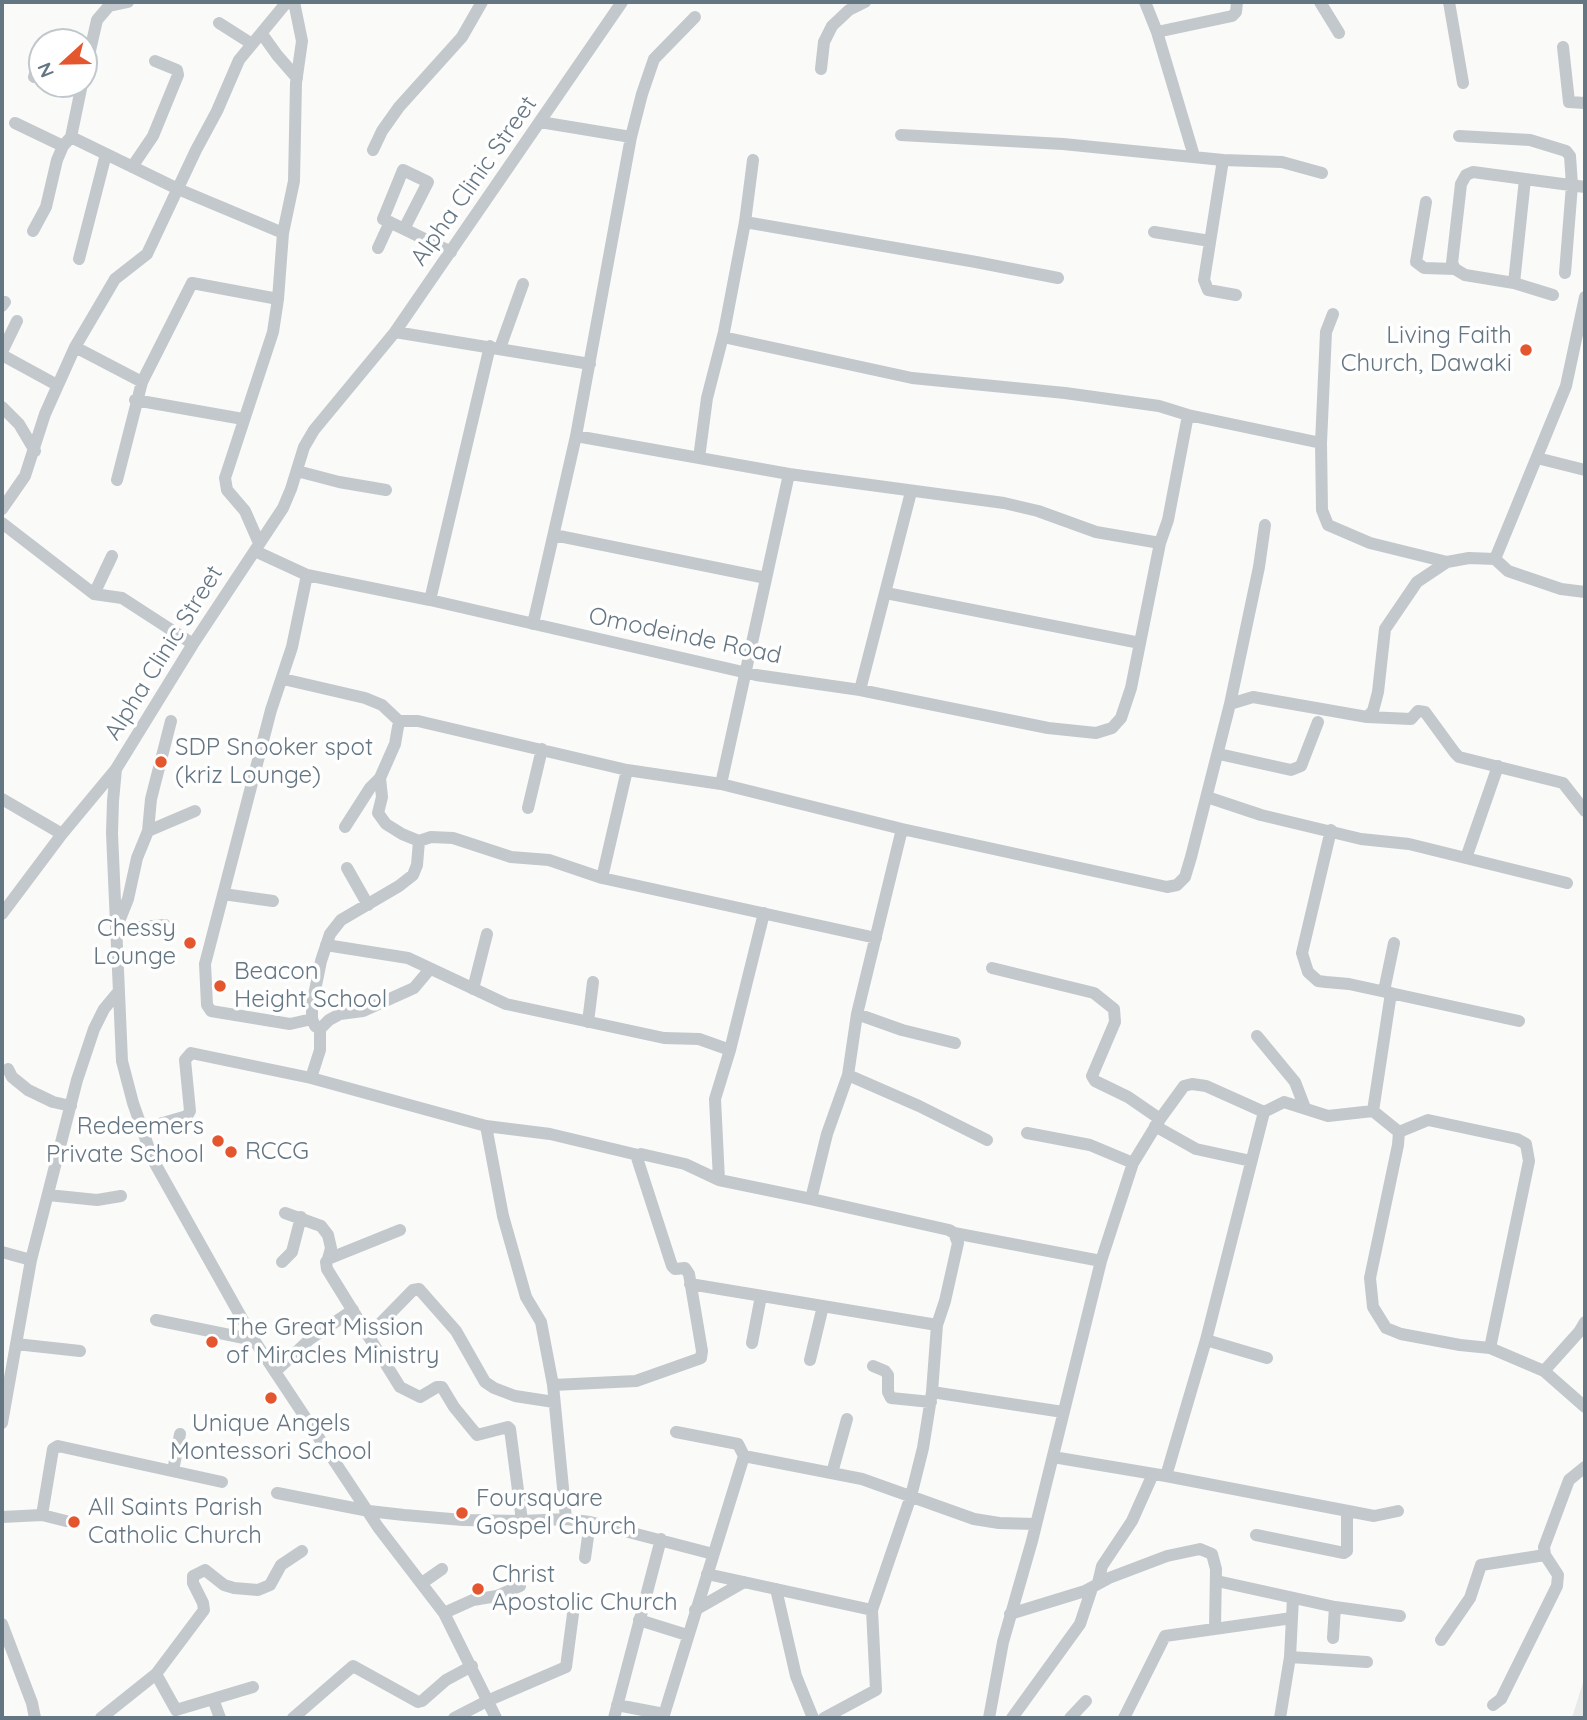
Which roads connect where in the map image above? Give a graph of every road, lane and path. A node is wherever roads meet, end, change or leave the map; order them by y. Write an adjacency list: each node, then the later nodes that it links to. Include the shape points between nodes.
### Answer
1 (128, 2): 14 (street, via 109,6)
2 (287, 2): 11 (street)
3 (294, 2): 15 (street)
4 (482, 2): 33 (street, via 462,37 399,107)
5 (622, 2): 28 (street, Alpha Clinic Street)
6 (864, 2): 22 (street, via 832,26 824,42)
7 (1145, 2): 16 (street)
8 (1237, 2): 16 (street, via 1232,16)
9 (1320, 2): 17 (street)
10 (1449, 2): 24 (street)
11 (276, 16): 15 (street, via 291,21); 18 (street)
12 (695, 17): 31 (street, via 654,59)
13 (219, 23): 19 (street)
14 (94, 28)
15 (300, 32): 23 (street)
16 (1157, 33): 35 (street)
17 (1339, 33)
18 (262, 34): 19 (street); 23 (street)
19 (252, 44): 43 (street, via 239,60)
20 (1563, 47): 26 (street, via 1569,102)
21 (155, 61): 38 (street, via 177,70 178,75 153,136)
22 (821, 69)
23 (296, 78): 50 (street, via 294,181)
24 (1463, 83)
25 (78, 98): 32 (street)
26 (1585, 103)
27 (15, 122): 32 (street)
28 (540, 122): 31 (street); 53 (street, Alpha Clinic Street)
29 (901, 135): 35 (street)
30 (1459, 136): 41 (street, via 1530,140 1566,151)
31 (631, 137): 71 (street)
32 (67, 142): 34 (street); 48 (street, via 57,160 46,207)
33 (373, 150)
34 (106, 155): 38 (street); 54 (street)
35 (1194, 156): 37 (street)
36 (753, 160): 46 (street)
37 (1223, 160): 39 (street, via 1282,162); 51 (street)
38 (132, 167): 43 (street)
39 (1322, 173)
40 (1525, 179): 41 (street); 55 (street, via 1466,175 1461,184); 58 (street)
41 (1572, 185): 42 (street); 56 (street)
42 (1585, 187)
43 (178, 189): 50 (street); 68 (street, via 147,254 115,279)
44 (1426, 202): 55 (street, via 1416,262 1424,268)
45 (390, 222): 47 (street); 47 (street, via 383,219 403,170 428,182); 52 (street)
46 (745, 222): 57 (street); 67 (street)
47 (404, 229): 53 (street)
48 (33, 231)
49 (1154, 232): 51 (street)
50 (283, 233): 63 (street)
51 (1210, 242): 60 (street, via 1205,285 1208,290)
52 (378, 248)
53 (450, 252): 66 (street, Alpha Clinic Street)
54 (79, 259)
55 (1455, 269): 58 (street, via 1465,275)
56 (1564, 274)
57 (1058, 278)
58 (1514, 283): 61 (street)
59 (523, 284): 69 (street)
60 (1236, 295)
61 (1553, 295)
62 (1585, 297): 82 (street, via 1570,375)
63 (278, 299): 72 (street, via 192,283); 77 (street, via 270,342)
64 (1333, 314): 79 (street, via 1326,332)
65 (18, 321): 70 (street)
66 (395, 332): 69 (street); 84 (street, Alpha Clinic Street, via 314,429)
67 (723, 337): 76 (street, via 912,378 1065,393 1159,406); 81 (street, via 706,398)
68 (75, 347): 72 (street); 73 (street)
69 (495, 347): 71 (street); 103 (street)
70 (2, 354): 73 (street)
71 (590, 364): 78 (street)
72 (142, 382): 74 (street)
73 (57, 385): 80 (street)
74 (135, 400): 77 (street); 86 (street)
75 (2, 407): 80 (street, via 19,424)
76 (1188, 415): 79 (street); 93 (street)
77 (243, 419): 94 (street, via 225,484 245,511)
78 (576, 436): 81 (street); 92 (street)
79 (1321, 443): 97 (street, via 1322,510 1328,525 1370,543)
80 (34, 451): 89 (street, via 25,476)
81 (699, 458): 85 (street)
82 (1537, 458): 83 (street); 96 (street)
83 (1585, 470)
84 (297, 471): 87 (street); 94 (street, Alpha Clinic Street, via 283,508)
85 (789, 474): 88 (street); 99 (street)
86 (117, 480)
87 (386, 491)
88 (911, 492): 93 (street, via 1004,503 1096,532); 101 (street)
89 (3, 503)
90 (2, 523): 102 (street)
91 (1265, 524): 110 (street)
92 (554, 534): 99 (street); 104 (street)
93 (1160, 542): 105 (street)
94 (257, 547): 98 (street, Omodeinde Road); 106 (street, Alpha Clinic Street)
95 (112, 556): 102 (street)
96 (1495, 559): 97 (street); 100 (street, via 1514,574)
97 (1447, 562): 111 (street, via 1417,582 1385,629 1378,692)
98 (307, 575): 103 (street, Omodeinde Road); 108 (street)
99 (766, 578): 107 (street)
100 (1585, 592)
101 (887, 593): 105 (street); 109 (street)
102 (94, 594): 106 (street, via 122,598)
103 (430, 600): 104 (street, Omodeinde Road)
104 (533, 624): 107 (street, Omodeinde Road)
105 (1140, 643): 109 (street, Omodeinde Road, via 1121,718 1112,728 1097,733 1048,728)
106 (193, 644): 118 (street, Alpha Clinic Street)
107 (746, 672): 109 (street, Omodeinde Road); 121 (street)
108 (283, 679): 112 (street, via 365,698 382,705); 139 (street)
109 (860, 690)
110 (1230, 704): 111 (street, via 1253,697); 116 (street)
111 (1367, 717): 117 (street, via 1411,719 1425,712 1460,757)
112 (399, 721): 115 (street); 120 (street)
113 (171, 722): 130 (street, via 151,799)
114 (1318, 722): 116 (street, via 1301,766 1292,770)
115 (542, 749): 119 (street); 124 (street)
116 (1219, 754): 122 (street)
117 (1497, 766): 126 (street, via 1563,783); 134 (street)
118 (116, 769): 131 (street); 133 (street, Alpha Clinic Street)
119 (627, 770): 121 (street); 136 (street)
120 (380, 778): 127 (street); 132 (street, via 379,817)
121 (721, 784): 128 (street)
122 (1207, 797): 128 (street, via 1185,877 1167,887); 129 (street, via 1261,816)
123 (2, 799): 131 (street)
124 (528, 808)
125 (195, 811): 130 (street)
126 (1585, 811)
127 (345, 827)
128 (902, 829): 147 (street)
129 (1331, 830): 134 (street); 155 (street, via 1302,953 1304,962 1318,981)
130 (148, 831): 138 (street)
131 (62, 834): 142 (street)
132 (419, 841): 136 (street, via 453,838 511,857 550,860); 141 (street, via 412,875)
133 (113, 853): 138 (street); 145 (street, Alpha Clinic Street)
134 (1466, 858): 137 (street)
135 (347, 868): 141 (street)
136 (602, 878): 143 (street)
137 (1567, 883)
138 (130, 884): 145 (street)
139 (223, 894): 140 (street); 159 (street, via 206,957 211,1011)
140 (273, 901)
141 (368, 905): 149 (street, via 335,925)
142 (4, 906)
143 (764, 913): 147 (street); 162 (street)
144 (165, 925): 145 (street)
145 (116, 929): 154 (street, Alpha Clinic Street)
146 (487, 934): 153 (street)
147 (876, 938): 156 (street)
148 (1394, 943): 155 (street)
149 (326, 945): 151 (street, via 408,958); 159 (street, via 312,1005)
150 (992, 968): 170 (street, via 1094,993 1114,1009 1115,1022 1092,1076)
151 (430, 969): 153 (street); 159 (street, via 414,988 363,1012)
152 (593, 982): 158 (street)
153 (473, 989): 158 (street, via 506,1004)
154 (119, 990): 166 (street, via 94,1029); 172 (street, Alpha Clinic Street, via 122,1060)
155 (1387, 992): 157 (street); 168 (street)
156 (857, 1014): 161 (street); 164 (street)
157 (1519, 1021)
158 (588, 1022): 162 (street, via 664,1038 699,1039)
159 (316, 1024): 165 (street, via 320,1050)
160 (1257, 1037): 167 (street, via 1295,1082)
161 (955, 1043)
162 (730, 1050): 179 (street, via 715,1099)
163 (8, 1069): 166 (street, via 28,1090)
164 (848, 1075): 175 (street); 182 (street)
165 (311, 1078): 171 (street); 172 (street, via 191,1053 185,1060 187,1116)
166 (71, 1106): 180 (street)
167 (1305, 1108): 168 (street, via 1328,1116); 169 (street, via 1284,1102)
168 (1373, 1111): 173 (street)
169 (1264, 1112): 170 (street, via 1192,1084 1184,1086); 177 (street)
170 (1158, 1122): 177 (street, via 1196,1149); 178 (street)
171 (486, 1126): 176 (street, via 550,1133); 211 (street, via 503,1216 526,1297 541,1322)
172 (142, 1129): 200 (street, Alpha Clinic Street, via 164,1183)
173 (1399, 1132): 204 (street, via 1370,1278 1373,1307 1386,1328 1401,1334); 204 (street, via 1428,1120 1526,1144 1529,1161)
174 (1027, 1133): 178 (street, via 1090,1145)
175 (988, 1140)
176 (638, 1155): 179 (street, via 685,1164); 192 (street, via 671,1266 688,1270)
177 (1251, 1161): 201 (street)
178 (1133, 1163): 190 (street)
179 (719, 1181): 182 (street)
180 (48, 1195): 181 (street, via 97,1200); 189 (street)
181 (121, 1196)
182 (811, 1199): 186 (street)
183 (285, 1213): 184 (street)
184 (301, 1217): 188 (street, via 321,1226 328,1235); 191 (street, via 292,1252)
185 (400, 1230): 188 (street)
186 (954, 1233): 190 (street); 198 (street, via 958,1243)
187 (2, 1252): 189 (street)
188 (328, 1259): 195 (street, via 327,1269)
189 (31, 1260): 203 (street)
190 (1101, 1261): 215 (street)
191 (282, 1262)
192 (690, 1284): 193 (street); 211 (street, via 702,1351 699,1360 636,1381)
193 (761, 1296): 194 (street); 202 (street)
194 (823, 1306): 198 (street); 207 (street)
195 (353, 1310): 199 (street); 210 (street, via 310,1339)
196 (156, 1320): 200 (street)
197 (1585, 1322): 209 (street)
198 (937, 1325): 212 (street)
199 (368, 1336): 213 (street, via 419,1289 456,1331 485,1382 514,1396); 236 (street, via 400,1387 420,1397 442,1387 477,1435 510,1429)
200 (254, 1340): 210 (street, Alpha Clinic Street)
201 (1206, 1340): 206 (street); 225 (street)
202 (752, 1343)
203 (16, 1344): 205 (street); 217 (street)
204 (1490, 1348): 209 (street)
205 (80, 1351)
206 (1267, 1358)
207 (810, 1360)
208 (873, 1366): 212 (street, via 888,1375 891,1398)
209 (1544, 1371): 214 (street)
210 (275, 1372): 229 (street, Alpha Clinic Street)
211 (553, 1385): 213 (street)
212 (931, 1397): 215 (street); 228 (street)
213 (554, 1402): 234 (street)
214 (1585, 1407)
215 (1063, 1412): 221 (street)
216 (847, 1419): 224 (street)
217 (2, 1423)
218 (676, 1432): 220 (street, via 738,1444)
219 (180, 1434): 223 (street)
220 (744, 1456): 224 (street); 242 (street)
221 (1053, 1457): 225 (street); 238 (street)
222 (1585, 1467): 243 (street, via 1569,1480)
223 (173, 1472): 226 (street); 232 (street, via 55,1447)
224 (832, 1473): 228 (street)
225 (1160, 1475): 230 (street); 251 (street, via 1102,1566)
226 (222, 1482)
227 (277, 1493): 229 (street)
228 (911, 1496): 238 (street, via 974,1519); 256 (street)
229 (369, 1511): 236 (street); 248 (street, Alpha Clinic Street)
230 (1347, 1511): 231 (street, via 1374,1516); 239 (street, via 1344,1553)
231 (1398, 1511)
232 (42, 1516): 233 (street); 235 (street)
233 (2, 1517)
234 (566, 1519): 236 (street); 237 (street)
235 (66, 1521)
236 (522, 1521)
237 (590, 1522): 240 (street); 244 (street)
238 (1035, 1524): 259 (street)
239 (1256, 1535)
240 (661, 1539): 242 (street); 262 (street)
241 (302, 1551): 271 (street, via 281,1565 270,1586 258,1590 223,1585 205,1570 193,1576 204,1610)
242 (713, 1554): 246 (street)
243 (1545, 1555): 267 (street, via 1481,1565 1470,1598); 277 (street, via 1558,1575 1557,1586 1501,1699)
244 (585, 1558)
245 (442, 1569): 248 (street)
246 (706, 1574): 249 (street); 255 (street)
247 (1217, 1581): 251 (street, via 1214,1557 1200,1549 1167,1556); 253 (street); 264 (street)
248 (422, 1583): 257 (street, Alpha Clinic Street)
249 (744, 1583): 252 (street); 255 (street)
250 (520, 1586): 257 (street)
251 (1095, 1586): 259 (street); 289 (street, via 1080,1624)
252 (776, 1589): 256 (street); 286 (street, via 796,1676)
253 (1293, 1598): 254 (street); 261 (street)
254 (1335, 1607): 260 (street); 266 (street)
255 (695, 1610): 265 (street)
256 (872, 1610): 287 (street, via 876,1690)
257 (444, 1612): 270 (street, Alpha Clinic Street)
258 (573, 1614): 274 (street, via 566,1667)
259 (1010, 1614): 288 (street)
260 (1400, 1616)
261 (1292, 1618): 264 (street); 268 (street)
262 (639, 1620): 265 (street); 276 (street)
263 (2, 1624): 279 (street)
264 (1215, 1628): 291 (street, via 1165,1636)
265 (687, 1636): 278 (street)
266 (1333, 1638)
267 (1440, 1640)
268 (1290, 1657): 269 (street); 292 (street)
269 (1367, 1662)
270 (472, 1666): 274 (street, Alpha Clinic Street); 282 (street, via 418,1702 354,1666)
271 (156, 1674): 273 (street, via 176,1710); 280 (street)
272 (253, 1687): 273 (street)
273 (213, 1699): 281 (street)
274 (487, 1701): 283 (street); 284 (street, Alpha Clinic Street)
275 (1086, 1701): 290 (street)
276 (617, 1705): 278 (street); 285 (street)
277 (1493, 1705)
278 (663, 1716)
279 (35, 1718)
280 (101, 1718)
281 (220, 1718)
282 (293, 1718)
283 (454, 1718)
284 (496, 1718)
285 (614, 1718)
286 (813, 1718)
287 (824, 1718)
288 (989, 1718)
289 (1013, 1718)
290 (1070, 1718)
291 (1125, 1718)
292 (1280, 1718)

